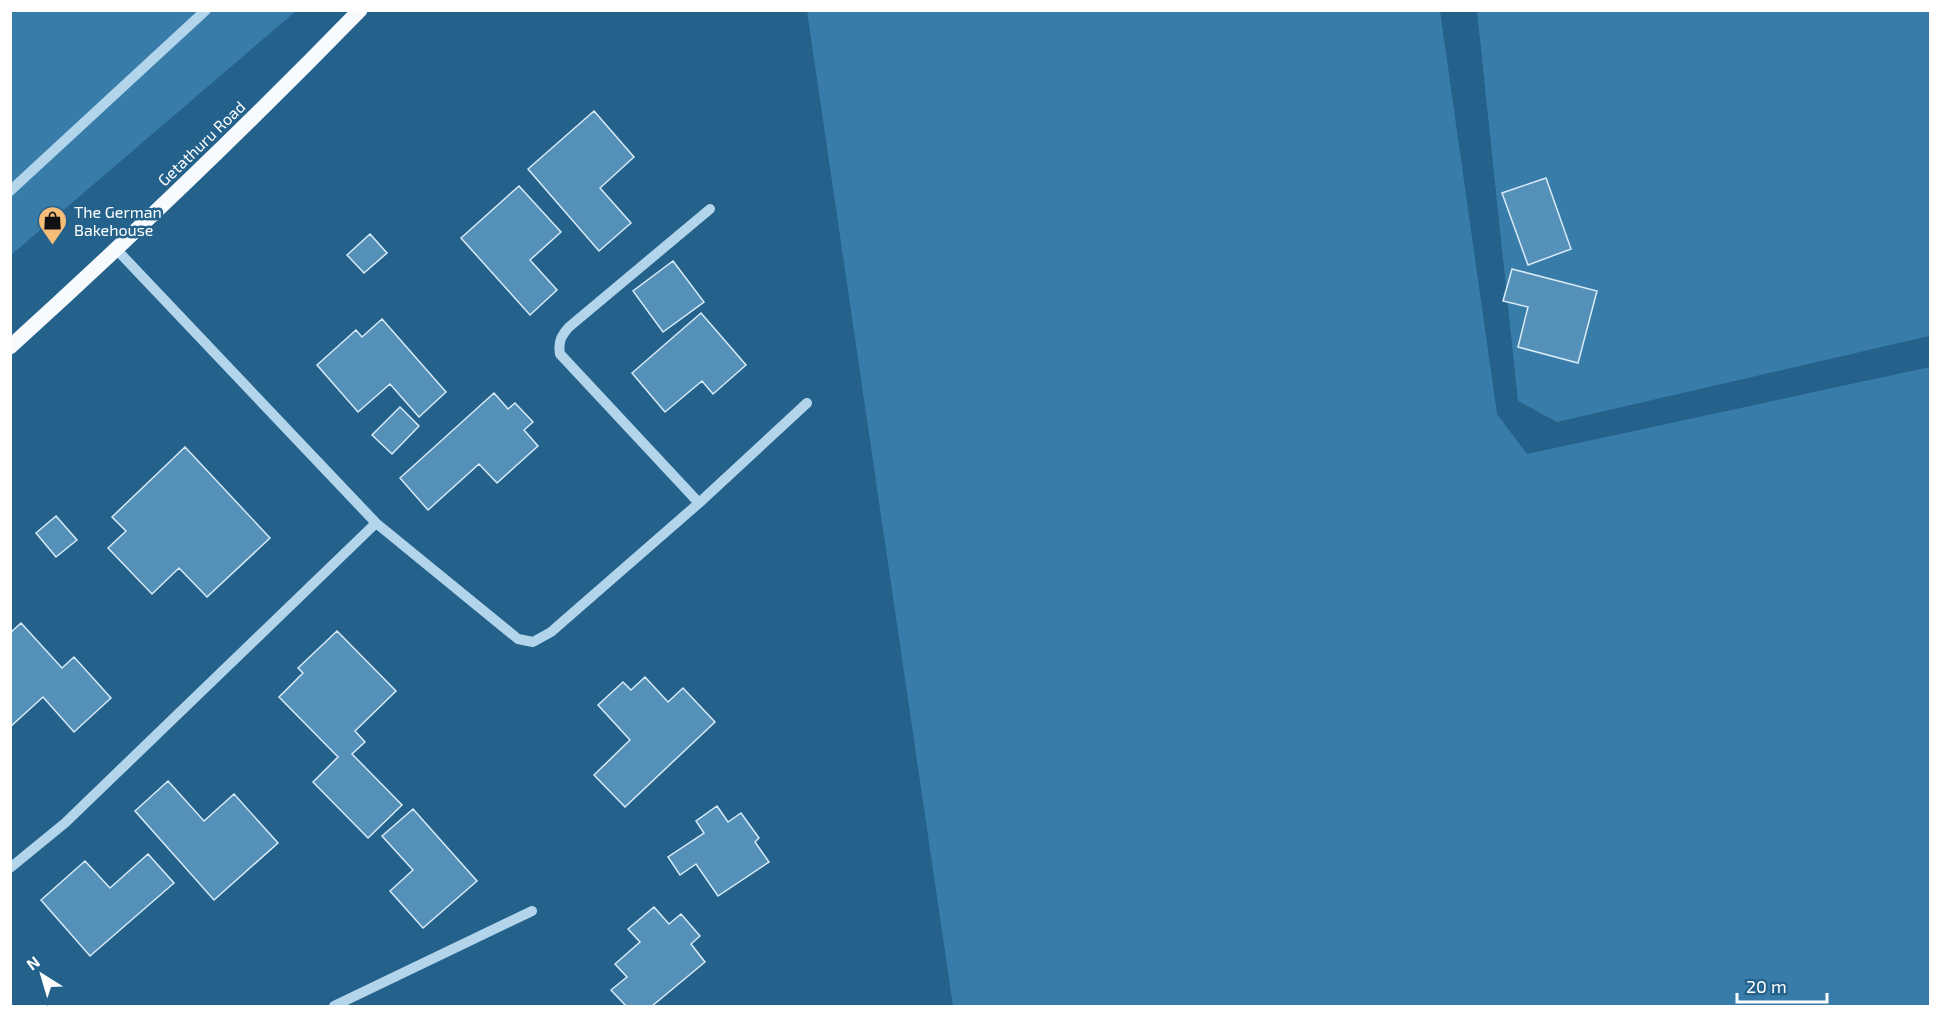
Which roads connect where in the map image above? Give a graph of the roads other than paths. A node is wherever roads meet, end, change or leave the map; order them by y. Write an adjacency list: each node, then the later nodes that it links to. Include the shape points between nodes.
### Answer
1 (206, 10): 3 (street)
2 (360, 10): 5 (main road, Getathuru Road)
3 (10, 191)
4 (710, 209): 8 (street, via 569,327 559,341 560,354)
5 (117, 250): 6 (main road, Getathuru Road); 9 (street)
6 (10, 347)
7 (807, 403): 8 (street)
8 (699, 503): 9 (street, via 551,632 533,642 518,639)
9 (376, 523): 10 (street, via 65,823)
10 (10, 868)
11 (532, 911): 12 (street)
12 (334, 1006)

